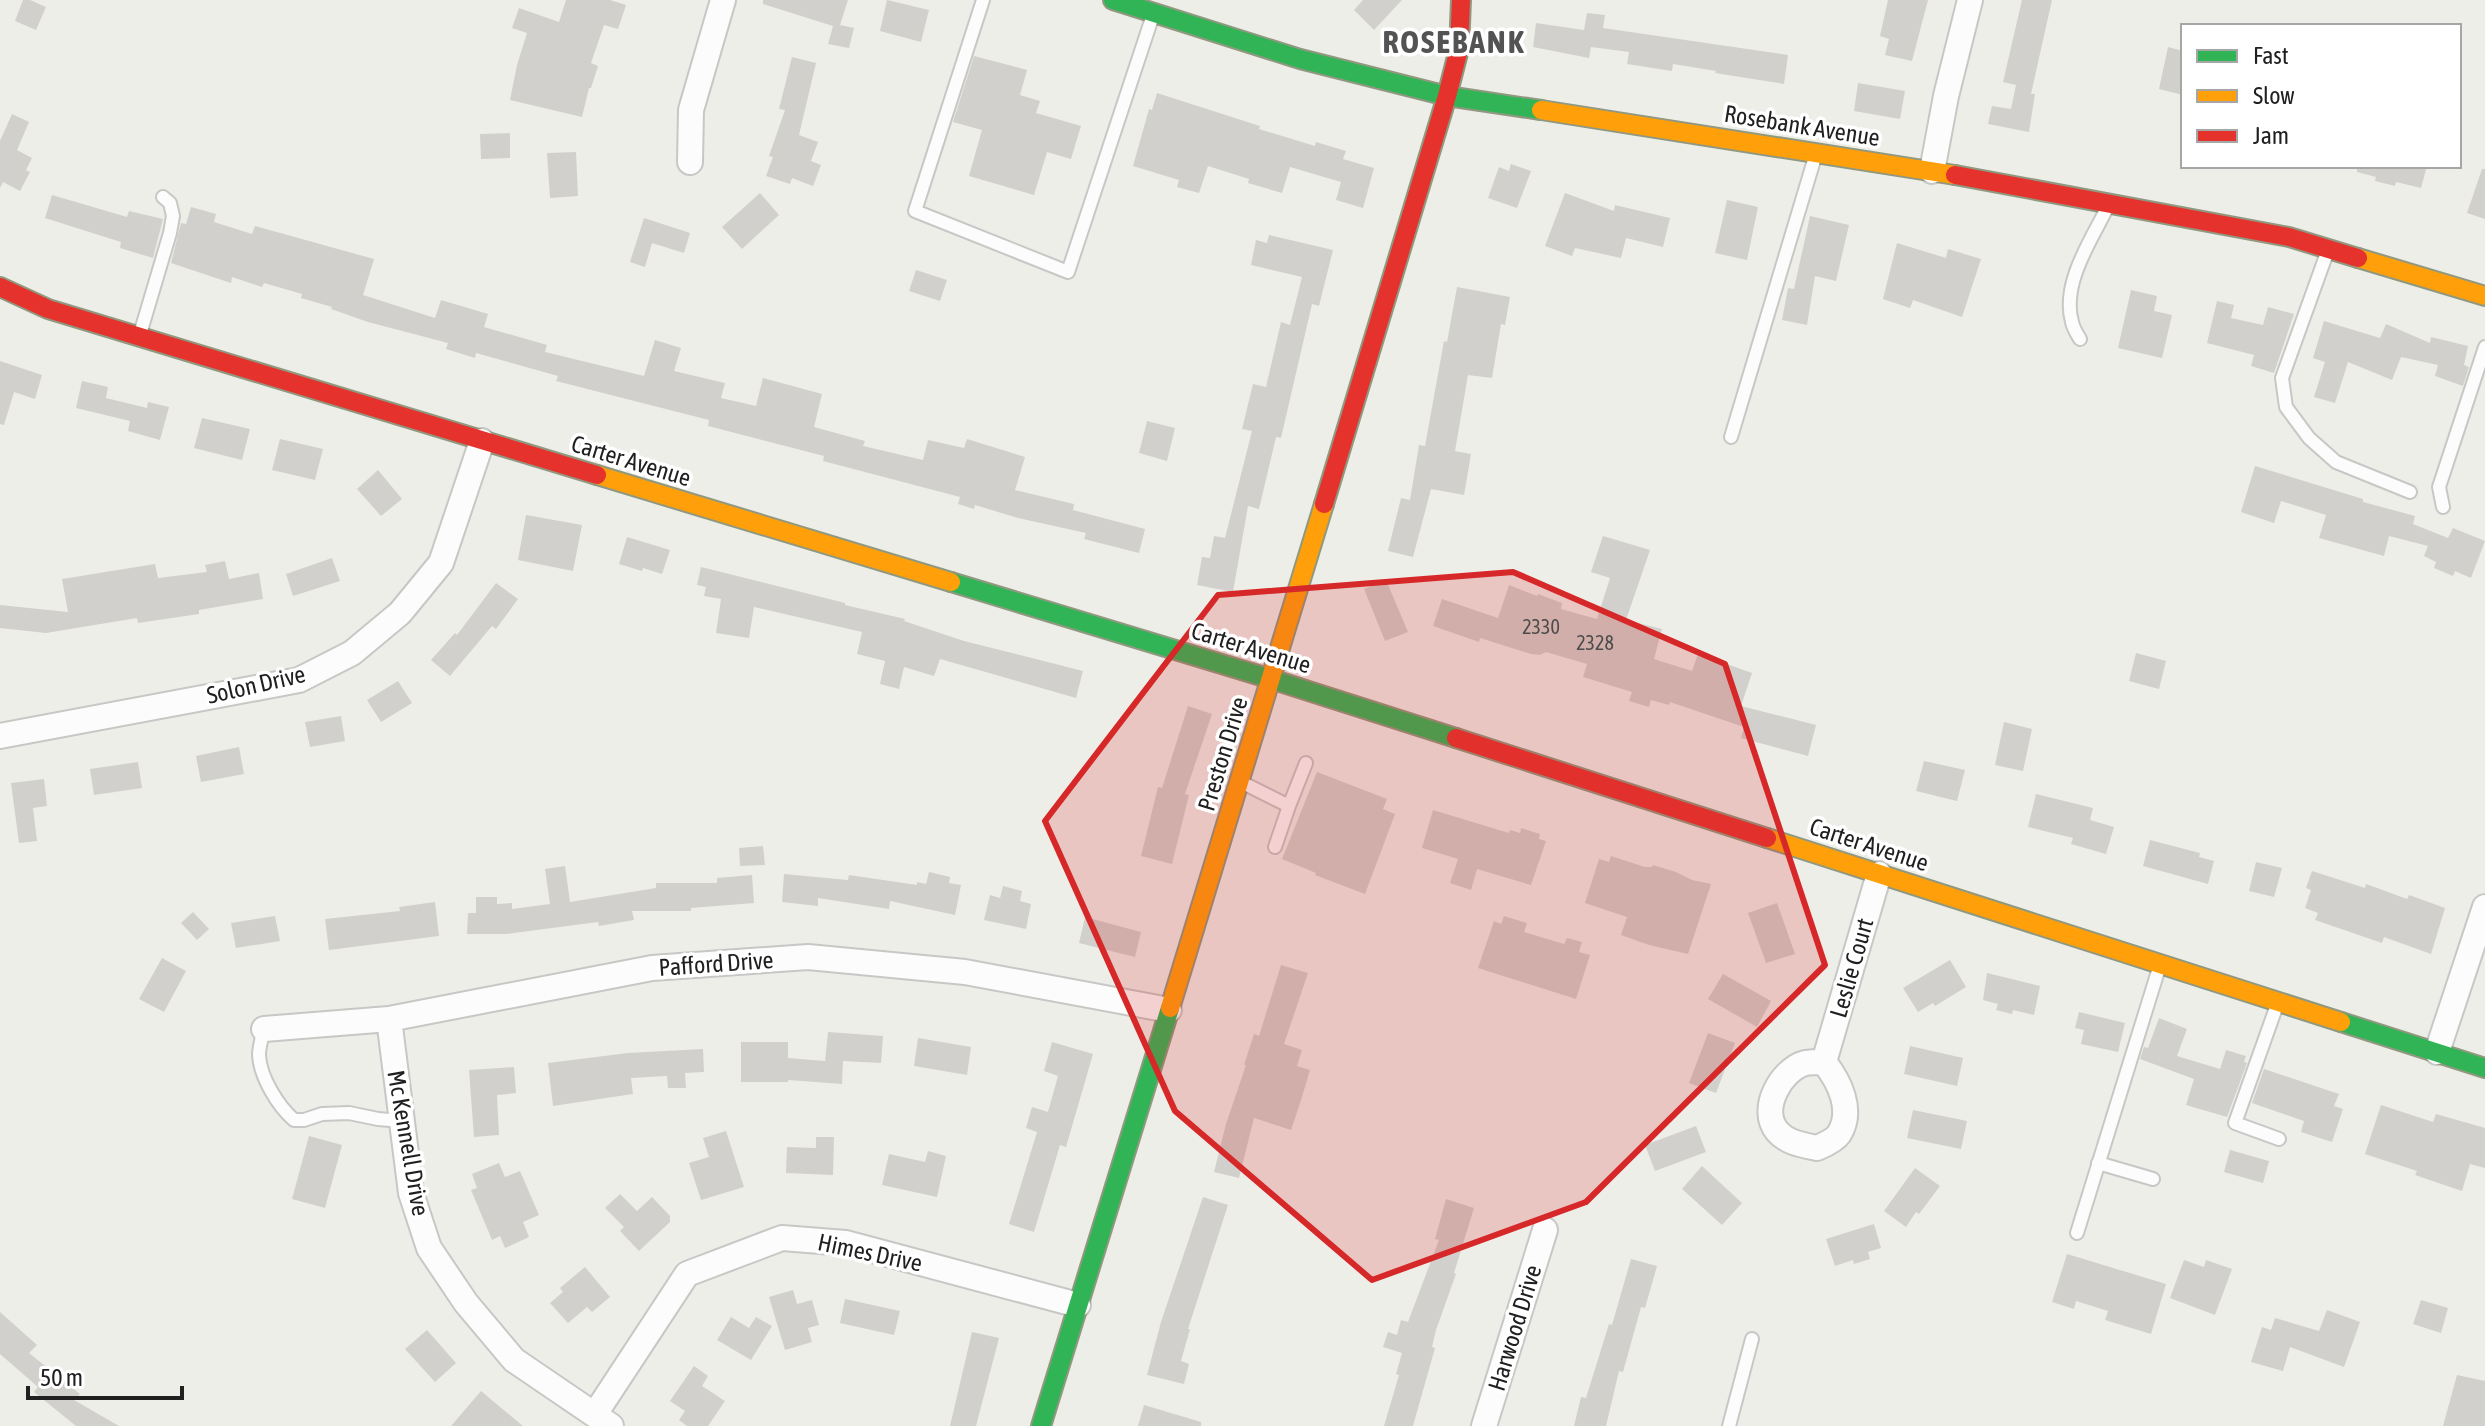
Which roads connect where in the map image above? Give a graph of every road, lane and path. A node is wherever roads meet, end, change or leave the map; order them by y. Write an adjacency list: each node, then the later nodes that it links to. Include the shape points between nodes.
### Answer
1 (723, 0): 9 (street, via 691,110)
2 (983, 0): 6 (lane, via 915,211 1068,272)
3 (1113, 0): 6 (street, Rosebank Avenue)
4 (1461, 0): 7 (street, Preston Drive, via 1459,49)
5 (1970, 0): 10 (street)
6 (1154, 13): 7 (street, Rosebank Avenue, via 1300,59)
7 (1447, 96): 8 (street, Rosebank Avenue); 23 (street, Preston Drive)
8 (1817, 152): 10 (street, Rosebank Avenue); 19 (lane)
9 (690, 162)
10 (1932, 171): 12 (street, Rosebank Avenue)
11 (163, 197): 16 (lane, via 173,216)
12 (2110, 203): 13 (street, Rosebank Avenue); 17 (lane, via 2076,273 2071,320)
13 (2329, 249): 15 (street, Rosebank Avenue); 21 (lane, via 2282,378 2286,407 2336,462)
14 (0, 287): 16 (street, Carter Avenue, via 48,309)
15 (2485, 296)
16 (139, 337): 20 (street, Carter Avenue)
17 (2080, 339)
18 (2485, 347): 22 (lane, via 2439,487)
19 (1731, 437)
20 (482, 441): 23 (street, Carter Avenue); 24 (street, Solon Drive, via 441,563 400,613 352,653 299,680)
21 (2410, 492)
22 (2443, 507)
23 (1271, 679): 26 (street, Preston Drive); 29 (street, Carter Avenue)
24 (0, 736)
25 (1306, 763): 27 (lane)
26 (1240, 782): 27 (lane); 33 (street, Preston Drive)
27 (1289, 806): 28 (lane)
28 (1275, 847)
29 (1879, 874): 31 (street, Carter Avenue); 37 (street, Leslie Court)
30 (2485, 907): 36 (street)
31 (2160, 964): 32 (street, Carter Avenue); 41 (lane)
32 (2278, 1002): 36 (street, Carter Avenue); 40 (lane, via 2235,1123)
33 (1169, 1010): 34 (street, Pafford Drive, via 965,972 808,957 652,968); 45 (street, Preston Drive)
34 (389, 1019): 35 (street, Pafford Drive); 39 (street, Mc Kennell Drive)
35 (264, 1029): 39 (lane, via 261,1065 273,1095 294,1120 349,1113)
36 (2437, 1052): 38 (street, Carter Avenue)
37 (1824, 1062)
38 (2485, 1068)
39 (402, 1121): 47 (street, Mc Kennell Drive, via 411,1193 429,1248 514,1360)
40 (2279, 1139)
41 (2098, 1163): 42 (lane); 44 (lane)
42 (2153, 1179)
43 (1545, 1230): 49 (street, Harwood Drive)
44 (2077, 1233)
45 (1078, 1305): 47 (street, Himes Drive, via 846,1243 782,1238 687,1274); 48 (street, Preston Drive)
46 (1752, 1339): 50 (lane)
47 (603, 1420)
48 (1041, 1426)
49 (1484, 1426)
50 (1729, 1426)

